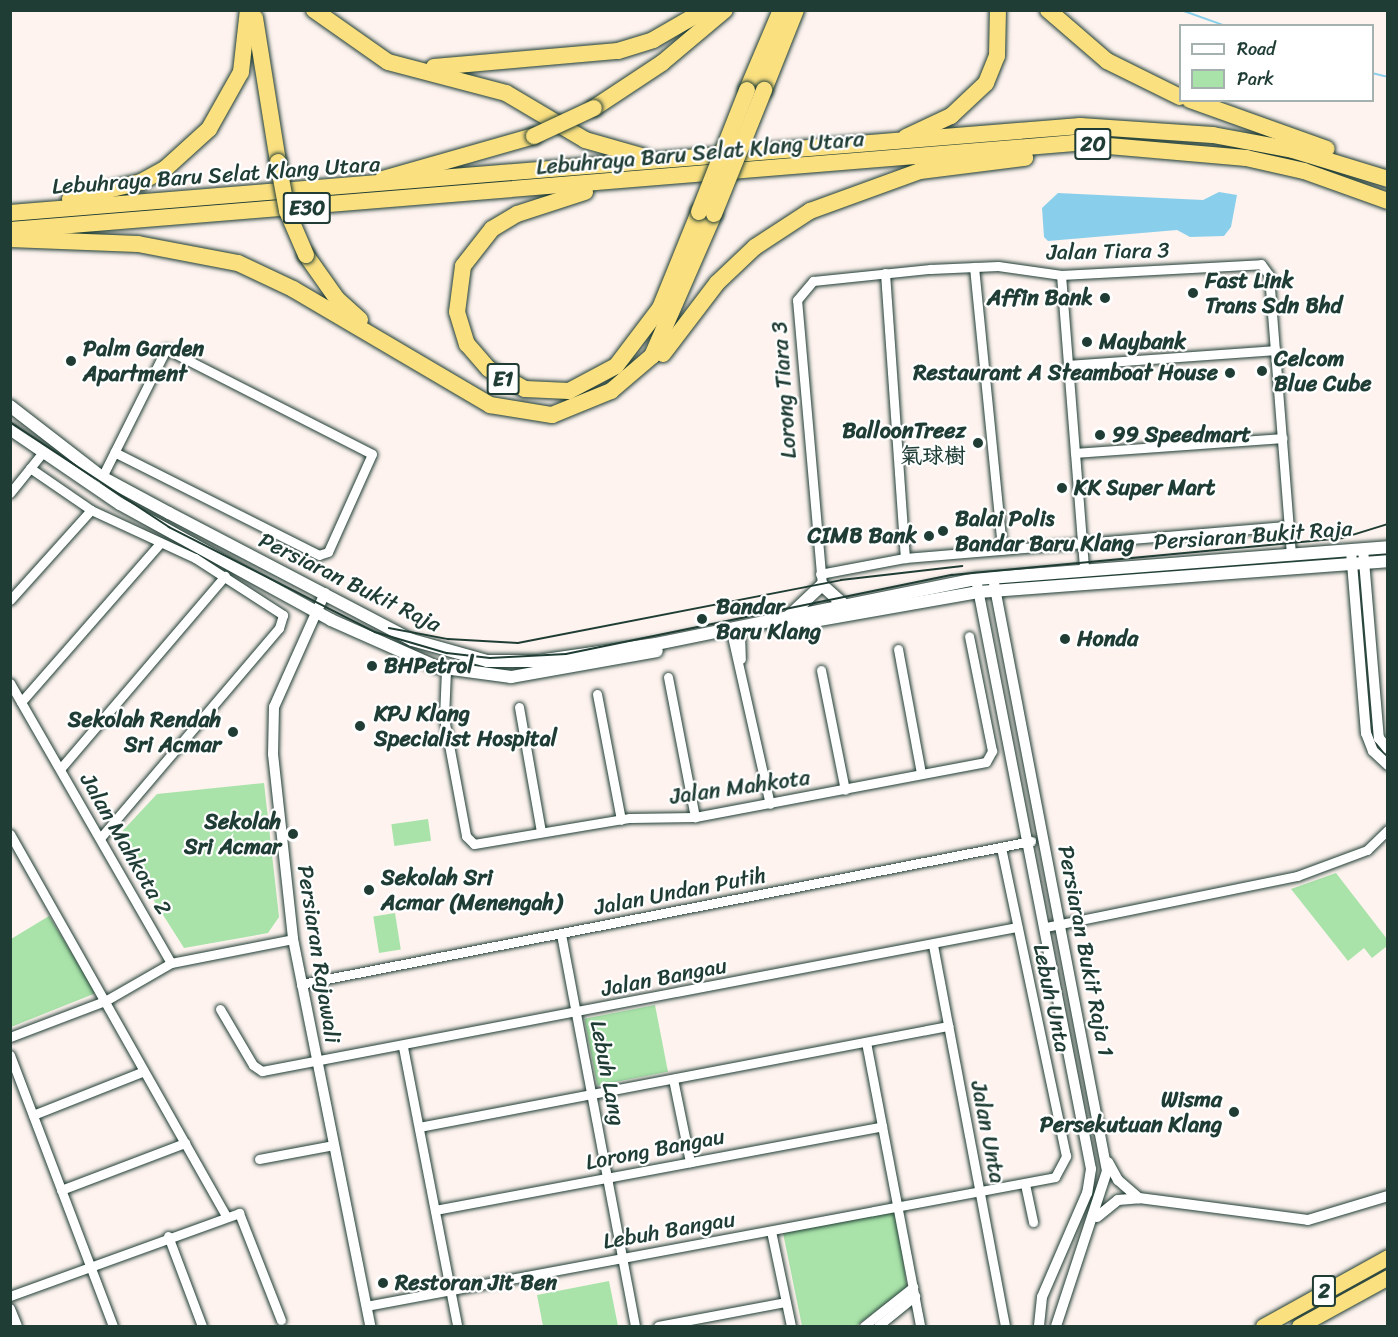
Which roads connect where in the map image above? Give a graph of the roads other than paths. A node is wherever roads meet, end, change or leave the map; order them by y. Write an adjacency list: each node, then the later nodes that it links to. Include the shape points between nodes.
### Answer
1 (248, 10): 24 (highway, via 246,47 232,90 209,129 166,168 107,193)
2 (253, 10): 32 (highway, bridge, via 287,212 306,255 337,299)
3 (314, 10): 11 (highway)
4 (705, 10): 11 (highway, via 653,40 618,51 459,67)
5 (724, 10): 21 (highway, bridge, via 662,63 594,108 534,136 394,174)
6 (781, 10): 25 (highway, E1, bridge, via 747,90)
7 (796, 10): 12 (highway)
8 (804, 10): 12 (highway)
9 (998, 10): 15 (highway, via 999,49 986,83 951,116)
10 (1048, 11): 13 (highway, via 1076,39 1143,82)
11 (388, 62): 17 (highway, via 506,93 585,140)
12 (772, 69): 25 (highway, bridge)
13 (1179, 97)
14 (1196, 102): 19 (highway)
15 (903, 140): 17 (highway, Lebuhraya Baru Selat Klang Utara / E30); 20 (highway, Lebuhraya Baru Selat Klang Utara / 20, via 1080,126 1144,128 1293,150)
16 (1142, 145): 18 (highway, Lebuhraya Baru Selat Klang Utara / 20, via 1074,144); 23 (highway, Lebuhraya Baru Selat Klang Utara / 20, via 1305,171); 35 (highway, via 920,171 844,194 755,247 717,283 637,382 589,409)
17 (666, 159): 21 (highway, Lebuhraya Baru Selat Klang Utara / E30)
18 (793, 168): 22 (highway, Lebuhraya Baru Selat Klang Utara / E30)
19 (1388, 169)
20 (1388, 179)
21 (369, 186): 24 (highway, Lebuhraya Baru Selat Klang Utara / E30)
22 (603, 186): 25 (highway, E1, via 517,214 492,229 471,252 459,282 460,327 476,357 502,378 547,393 569,391 616,366 652,322); 26 (highway, Lebuhraya Baru Selat Klang Utara / E30)
23 (1388, 201)
24 (10, 212)
25 (707, 213): 35 (highway, via 652,356 611,391)
26 (10, 230)
27 (10, 239): 32 (highway, via 138,244 238,263 293,289)
28 (974, 267): 29 (street, Jalan Tiara 3); 30 (street, Jalan Tiara 3); 49 (street)
29 (885, 273): 52 (street); 58 (street, Lorong Tiara 3, via 813,281 797,300)
30 (1062, 275): 31 (street, Jalan Tiara 3, via 1261,264 1269,275); 33 (street)
31 (1275, 350): 33 (street); 37 (street)
32 (401, 356): 35 (highway, via 490,405)
33 (1068, 365): 40 (street)
34 (10, 406): 42 (main road, Persiaran Bukit Raja)
35 (552, 415)
36 (10, 429): 38 (main road, Persiaran Bukit Raja)
37 (1282, 438): 40 (street); 45 (street)
38 (43, 452): 41 (street); 65 (main road, Persiaran Bukit Raja, via 120,504)
39 (114, 452): 39 (street, via 166,349 372,454 328,552 319,555); 42 (street)
40 (1075, 453): 47 (street)
41 (30, 468): 43 (street); 44 (street)
42 (102, 477): 62 (main road, Persiaran Bukit Raja)
43 (10, 493)
44 (91, 510): 46 (street); 63 (street)
45 (1289, 526): 47 (street); 51 (street)
46 (160, 543): 56 (street); 75 (street)
47 (1082, 543): 49 (street); 55 (street)
48 (1388, 547): 50 (main road, Persiaran Bukit Raja)
49 (1002, 550): 52 (street)
50 (1357, 550): 51 (main road, Persiaran Bukit Raja); 54 (street)
51 (1292, 555): 55 (main road, Persiaran Bukit Raja)
52 (905, 558): 58 (street)
53 (1388, 561): 54 (main road, Persiaran Bukit Raja)
54 (1358, 564): 60 (main road, Persiaran Bukit Raja); 77 (street, via 1379,738); 78 (street, via 1366,733 1372,751)
55 (1083, 567): 57 (main road, Persiaran Bukit Raja)
56 (225, 576): 79 (street); 87 (street, via 280,609 279,628)
57 (993, 577): 59 (main road, Persiaran Bukit Raja); 60 (street, Persiaran Bukit Raja 1)
58 (821, 579): 64 (main road); 66 (main road)
59 (976, 579): 61 (street, Persiaran Bukit Raja 1); 64 (main road, Persiaran Bukit Raja)
60 (995, 591): 61 (main road, Persiaran Bukit Raja); 91 (street, Persiaran Bukit Raja 1)
61 (978, 592): 67 (main road, Persiaran Bukit Raja); 89 (street, Persiaran Bukit Raja 1)
62 (325, 593): 65 (street, Persiaran Rajawali); 66 (main road, Persiaran Bukit Raja, via 412,640 487,661 608,652)
63 (10, 600)
64 (843, 604): 66 (main road, Persiaran Bukit Raja)
65 (316, 612): 70 (main road, Persiaran Bukit Raja); 95 (street, Persiaran Rajawali, via 273,707)
66 (788, 617)
67 (736, 635): 70 (main road, Persiaran Bukit Raja, via 512,677); 82 (street)
68 (969, 636): 80 (street, Jalan Mahkota, via 992,751 986,762)
69 (898, 649): 80 (street)
70 (446, 670): 86 (street, Jalan Mahkota, via 444,718 465,836 474,844)
71 (821, 670): 81 (street)
72 (668, 677): 83 (street)
73 (10, 683): 75 (street, Jalan Mahkota 2)
74 (597, 694): 84 (street)
75 (21, 702): 79 (street, Jalan Mahkota 2)
76 (519, 706): 86 (street)
77 (1388, 749)
78 (1388, 765)
79 (60, 769): 87 (street, Jalan Mahkota 2)
80 (921, 773): 81 (street, Jalan Mahkota)
81 (845, 790): 82 (street, Jalan Mahkota)
82 (770, 804): 83 (street, Jalan Mahkota)
83 (695, 817): 84 (street, Jalan Mahkota)
84 (621, 820): 86 (street, Jalan Mahkota)
85 (1388, 830): 91 (street, via 1366,850 1297,876)
86 (541, 832)
87 (99, 837): 97 (street, Jalan Mahkota 2)
88 (12, 839): 99 (street)
89 (1031, 841): 90 (street, Jalan Undan Putih); 93 (street, Persiaran Bukit Raja 1)
90 (1001, 847): 92 (street, Lebuh Unta); 94 (street, Jalan Undan Putih)
91 (1062, 924): 93 (street); 117 (street, Persiaran Bukit Raja 1)
92 (1017, 927): 96 (street, Jalan Bangau); 116 (street, Lebuh Unta)
93 (1046, 927): 156 (street, Persiaran Bukit Raja 1, via 1090,1169 1087,1193 1042,1298)
94 (561, 934): 98 (street, Jalan Undan Putih); 101 (street, Lebuh Lang)
95 (292, 939): 97 (street); 98 (street, Persiaran Rajawali)
96 (933, 945): 101 (street, Jalan Bangau); 102 (street, Jalan Unta)
97 (171, 963): 99 (street)
98 (301, 984): 107 (street, Persiaran Rajawali)
99 (105, 1001): 103 (street); 108 (street)
100 (220, 1009): 107 (street, Jalan Bangau, via 253,1065 262,1071)
101 (576, 1013): 105 (street, Jalan Bangau); 110 (street, Lebuh Lang)
102 (948, 1026): 104 (street); 123 (street, Jalan Unta)
103 (10, 1037)
104 (866, 1042): 109 (street); 112 (street)
105 (403, 1047): 107 (street, Jalan Bangau); 113 (street)
106 (10, 1055): 111 (street)
107 (317, 1063): 115 (street, Persiaran Rajawali)
108 (144, 1071): 111 (street); 114 (street)
109 (673, 1079): 110 (street); 119 (street)
110 (592, 1094): 113 (street); 120 (street, Lebuh Lang)
111 (33, 1115): 122 (street)
112 (882, 1126): 119 (street, Lorong Bangau); 126 (street)
113 (419, 1127): 127 (street)
114 (184, 1143): 122 (street); 128 (street)
115 (334, 1145): 118 (street); 141 (street, Persiaran Rajawali)
116 (1066, 1156): 121 (street, Lebuh Bangau, via 1055,1177)
117 (1106, 1156): 125 (street, via 1118,1180); 129 (street, Persiaran Bukit Raja 1, via 1106,1181)
118 (259, 1159)
119 (690, 1162): 120 (street, Lorong Bangau)
120 (608, 1178): 127 (street, Lorong Bangau); 134 (street, Lebuh Lang)
121 (1025, 1184): 123 (street, Lebuh Bangau); 130 (street)
122 (61, 1190): 135 (street)
123 (979, 1193): 126 (street, Lebuh Bangau); 155 (street, Jalan Unta)
124 (1388, 1196): 125 (street, via 1308,1220)
125 (1139, 1198): 129 (street, via 1118,1200)
126 (897, 1207): 131 (street, Lebuh Bangau); 138 (street)
127 (435, 1210): 137 (street)
128 (225, 1214): 132 (street); 143 (street, via 239,1213)
129 (1095, 1220): 157 (street, Persiaran Bukit Raja 1, via 1060,1302)
130 (1033, 1222)
131 (771, 1231): 134 (street, Lebuh Bangau); 140 (street)
132 (168, 1236): 135 (street); 146 (street)
133 (1388, 1257): 158 (highway, 2)
134 (624, 1260): 137 (street, Lebuh Bangau); 149 (street, Lebuh Lang)
135 (90, 1266): 139 (street); 145 (street)
136 (1388, 1277): 159 (highway, 2)
137 (451, 1290): 141 (street, Lebuh Bangau); 148 (street)
138 (914, 1292): 152 (street); 153 (street); 154 (street)
139 (10, 1296)
140 (785, 1302): 150 (street); 151 (street)
141 (366, 1306): 147 (street, Persiaran Rajawali)
142 (10, 1309): 144 (street)
143 (281, 1320)
144 (17, 1326)
145 (113, 1326)
146 (202, 1326)
147 (370, 1326)
148 (457, 1326)
149 (635, 1326)
150 (658, 1326)
151 (791, 1326)
152 (864, 1326)
153 (878, 1326)
154 (920, 1326)
155 (1005, 1326)
156 (1039, 1326)
157 (1056, 1326)
158 (1263, 1326)
159 (1299, 1326)

